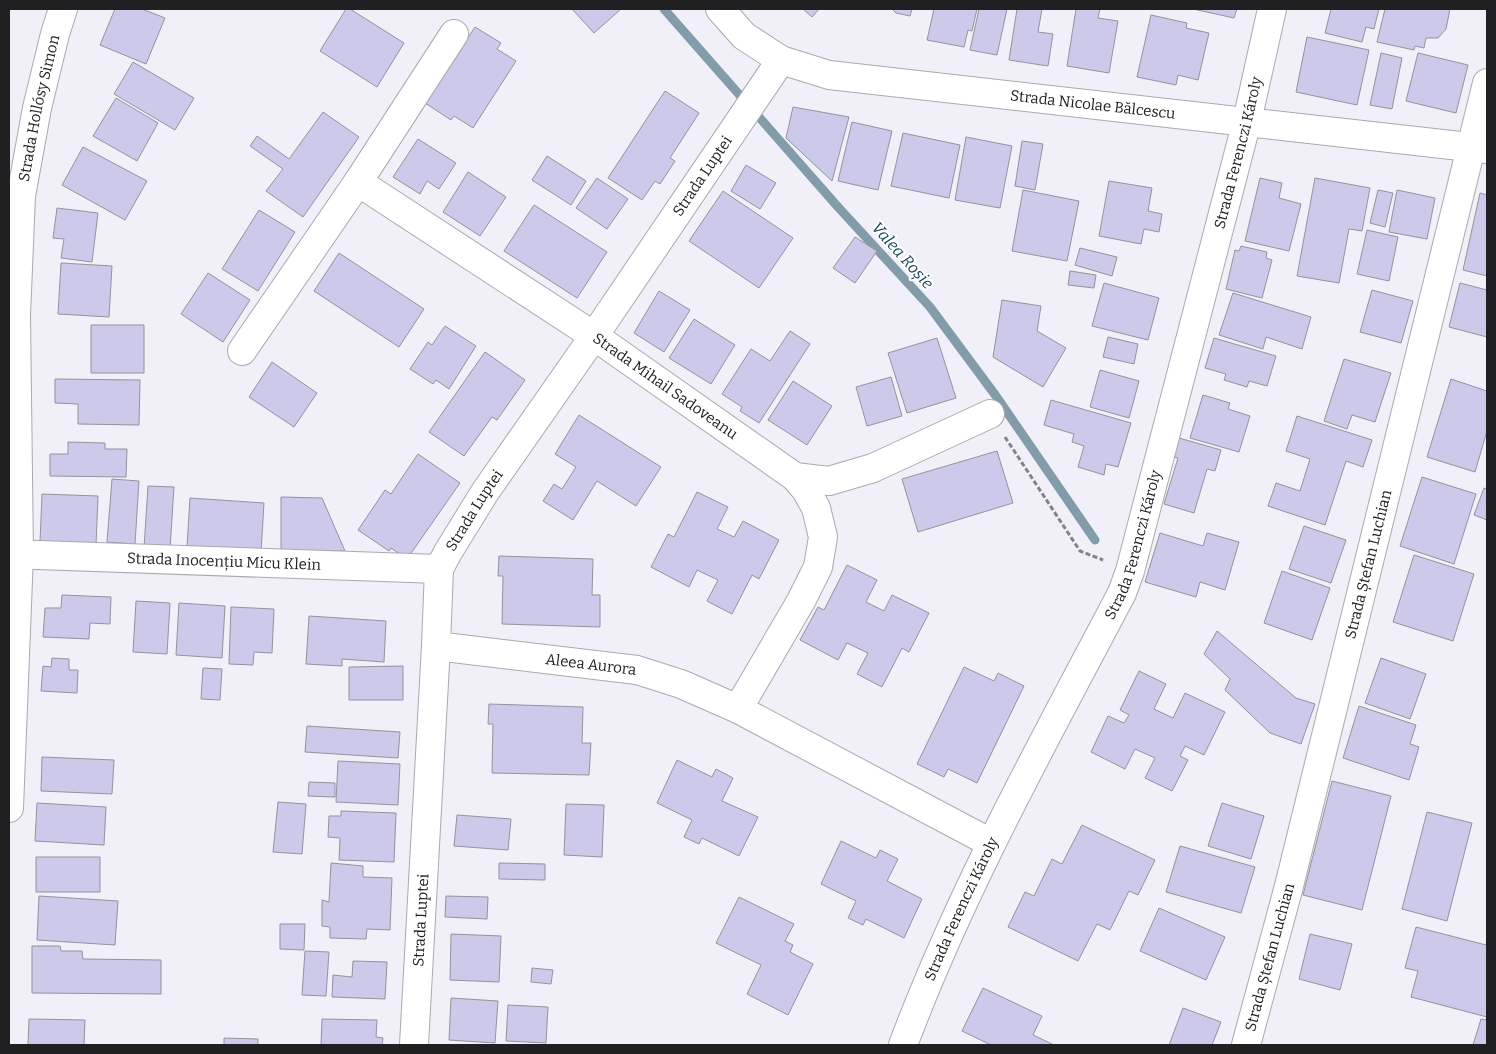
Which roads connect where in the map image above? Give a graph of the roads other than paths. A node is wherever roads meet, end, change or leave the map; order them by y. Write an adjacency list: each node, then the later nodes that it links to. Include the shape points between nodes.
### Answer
1 (63, 9): 14 (street, Strada Hollósy Simon, via 37,108 21,196 16,316)
2 (720, 9): 5 (street, Strada Nicolae Bălcescu, via 744,36)
3 (1272, 9): 7 (street, Strada Ferenczi Károly)
4 (454, 34): 9 (street)
5 (781, 60): 7 (street, Strada Nicolae Bălcescu, via 829,75); 10 (street, Strada Luptei)
6 (1487, 83): 8 (street, Strada Ștefan Luchian)
7 (1247, 121): 8 (street, Strada Nicolae Bălcescu); 19 (street, Strada Ferenczi Károly, via 1130,571 1122,593)
8 (1479, 148): 22 (street, Strada Ștefan Luchian)
9 (358, 182): 10 (street, Strada Mihail Sadoveanu); 11 (street)
10 (594, 336): 13 (street, Strada Mihail Sadoveanu); 15 (street, Strada Luptei, via 484,492)
11 (242, 351)
12 (990, 414): 13 (street, Strada Mihail Sadoveanu, via 873,468 829,481)
13 (795, 477): 17 (street, via 816,508 823,537 818,567)
14 (14, 554): 15 (street, Strada Inocențiu Micu Klein); 18 (street, Strada Hollósy Simon)
15 (439, 569): 16 (street, Strada Luptei)
16 (436, 646): 17 (street, Aleea Aurora, via 637,670 681,684); 20 (street, Strada Luptei)
17 (738, 709): 19 (street, Aleea Aurora)
18 (9, 808)
19 (991, 843): 21 (street, Strada Ferenczi Károly, via 925,987)
20 (414, 1045)
21 (903, 1045)
22 (1246, 1045)

